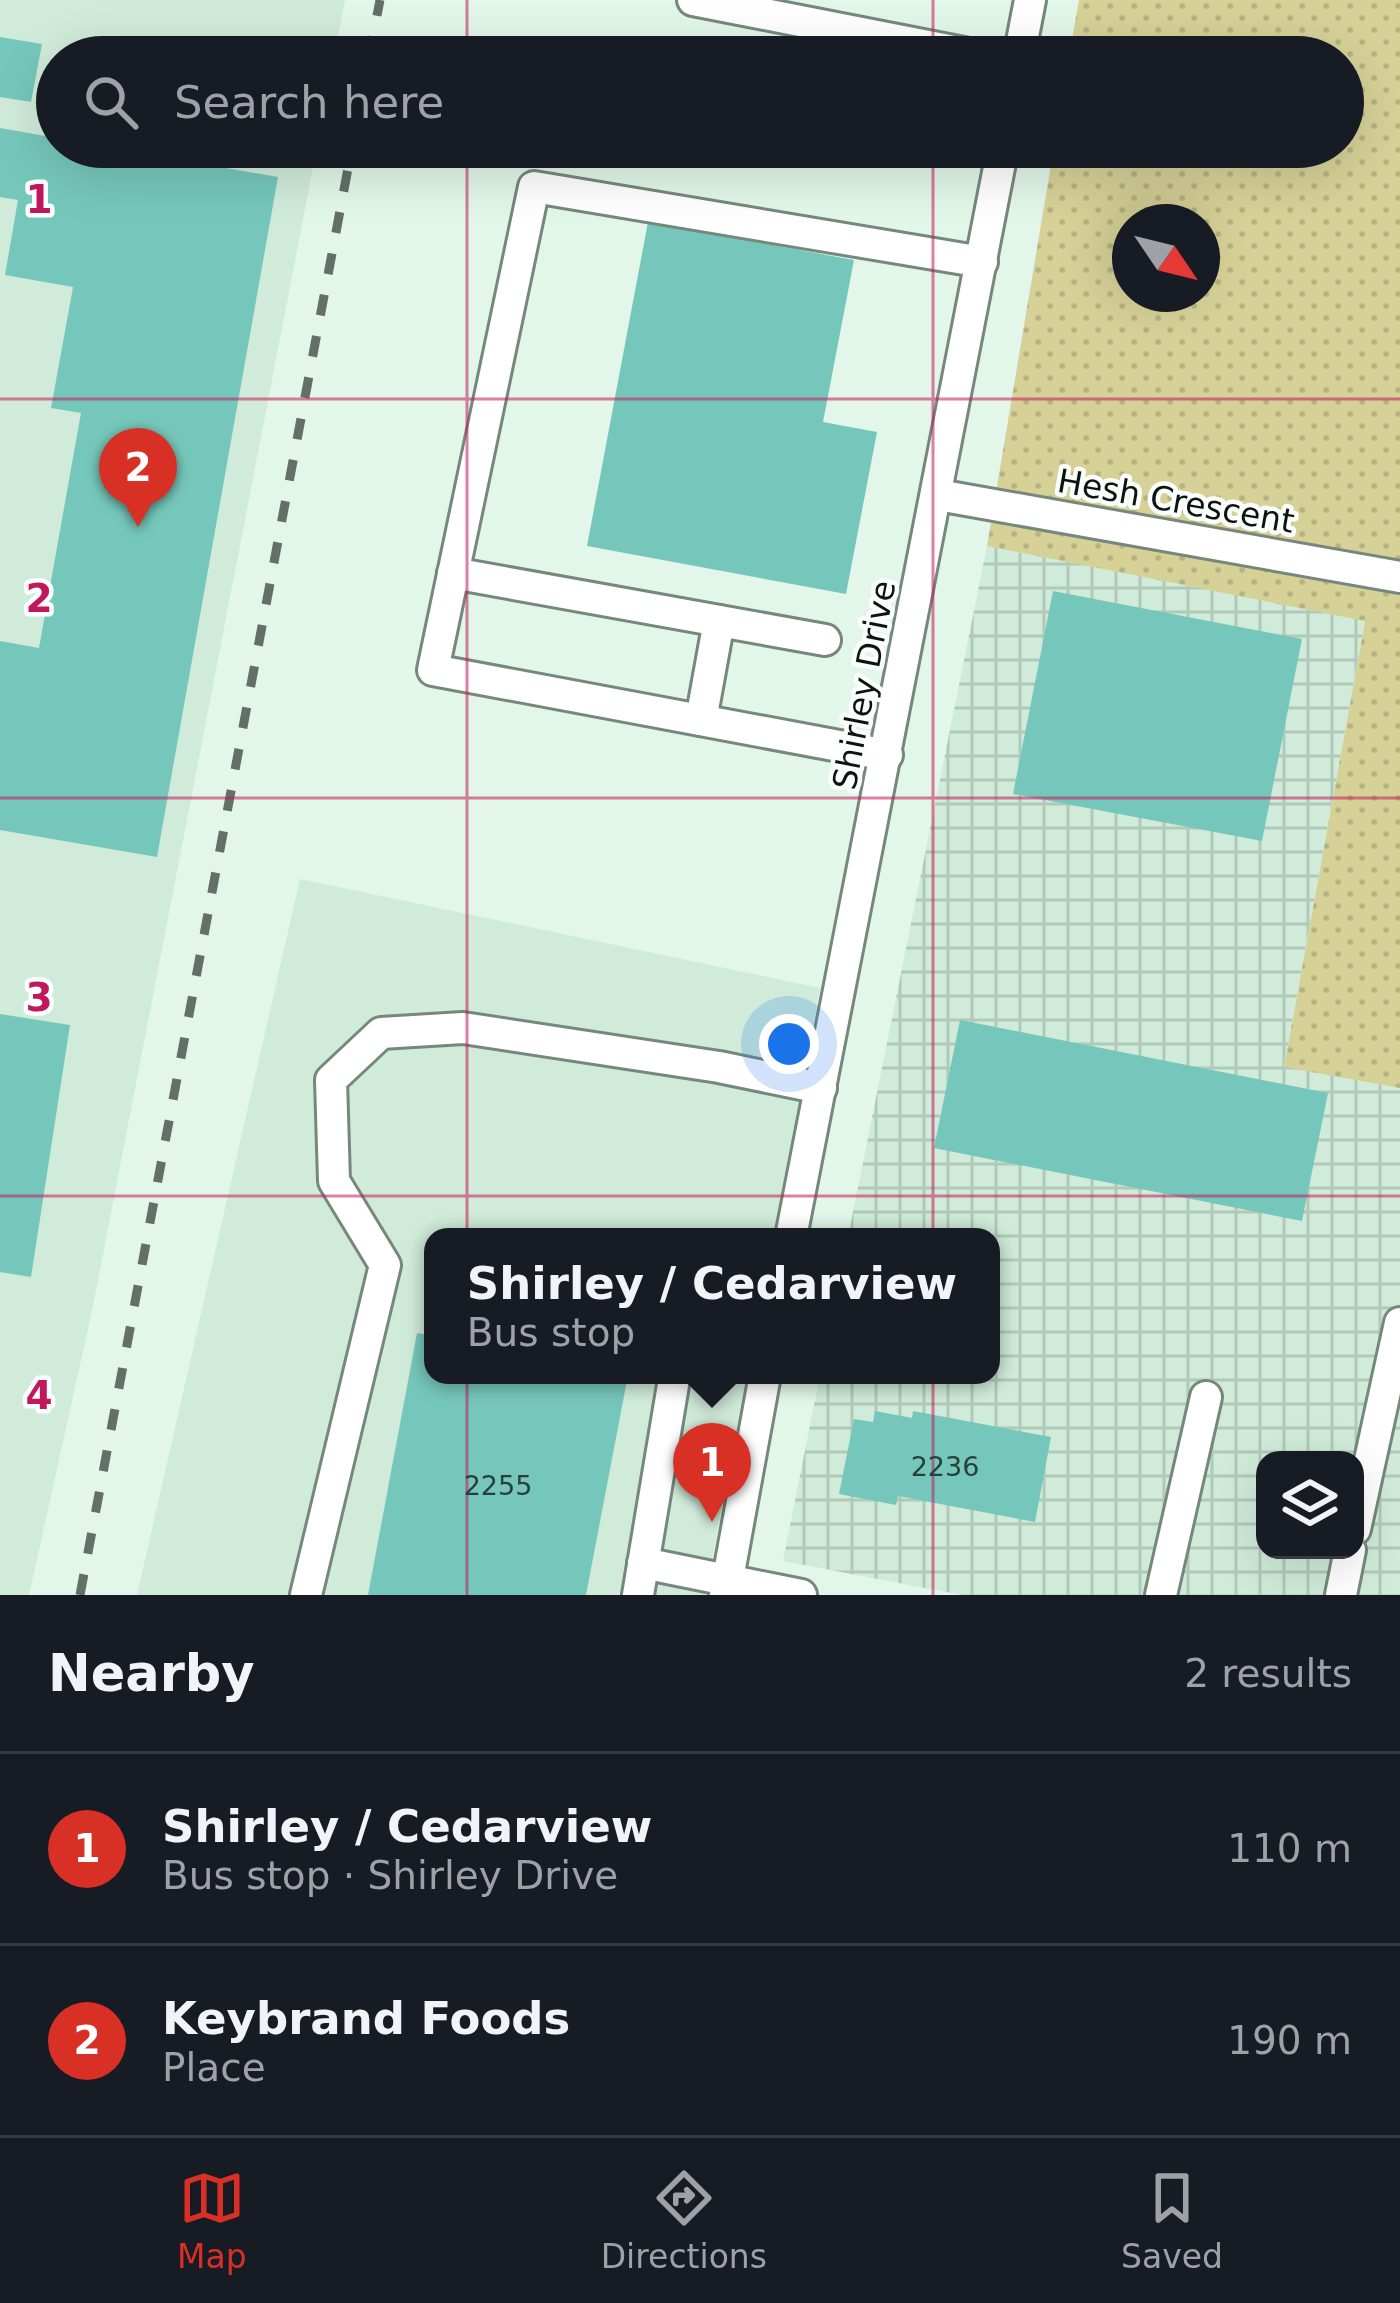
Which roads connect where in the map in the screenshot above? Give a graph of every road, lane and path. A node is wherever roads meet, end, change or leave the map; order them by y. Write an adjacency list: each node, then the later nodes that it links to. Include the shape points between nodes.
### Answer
1 (693, 0): 3 (street)
2 (1030, 0): 4 (street)
3 (877, 36)
4 (1023, 36)
5 (999, 168): 6 (street, Shirley Drive)
6 (982, 262): 7 (street, Shirley Drive); 8 (street, via 534,187)
7 (938, 495): 9 (street, Hesh Crescent); 13 (street, Shirley Drive)
8 (453, 573): 10 (street); 12 (street, via 433,670)
9 (1400, 577)
10 (719, 621): 11 (street); 12 (street)
11 (825, 640)
12 (701, 720): 13 (street)
13 (886, 755): 14 (street, Shirley Drive)
14 (821, 1088): 15 (street, Shirley Drive); 24 (street, via 463,1028 381,1033 331,1080 334,1181 385,1264)
15 (793, 1228)
16 (1400, 1323): 20 (street)
17 (763, 1384): 23 (street)
18 (673, 1385): 22 (street)
19 (1206, 1397): 27 (street)
20 (1364, 1488)
21 (1349, 1559): 28 (street)
22 (644, 1563): 23 (street); 25 (street)
23 (726, 1589): 26 (street)
24 (306, 1595)
25 (638, 1595)
26 (801, 1595)
27 (1161, 1595)
28 (1341, 1595)

